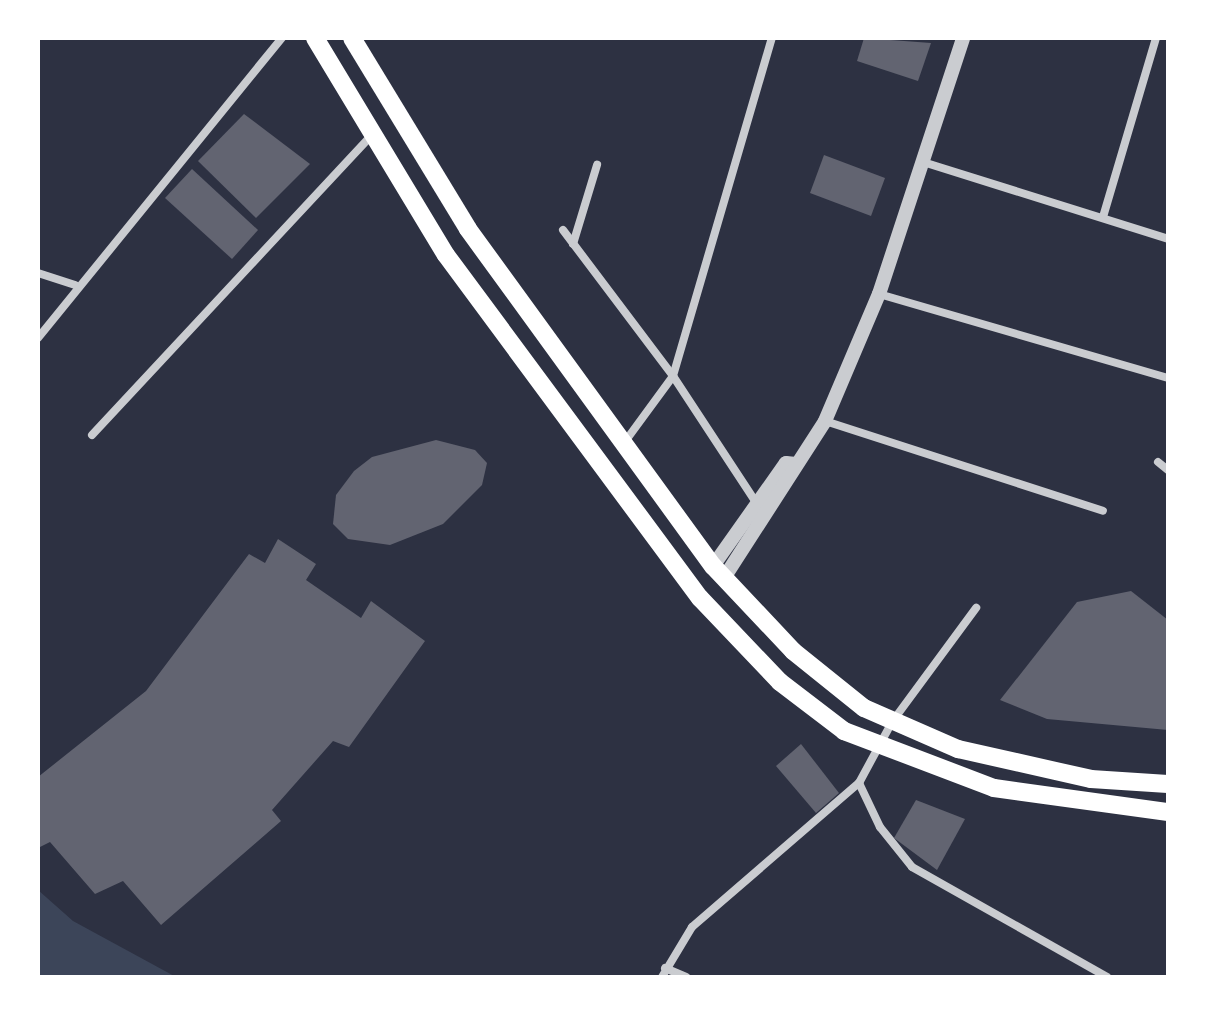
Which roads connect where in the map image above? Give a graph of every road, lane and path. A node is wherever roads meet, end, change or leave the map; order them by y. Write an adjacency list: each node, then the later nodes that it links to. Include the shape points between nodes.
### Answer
1 (282, 38): 15 (street)
2 (315, 38): 7 (main road)
3 (352, 38): 22 (main road, via 468,229)
4 (772, 38): 18 (street)
5 (963, 38): 8 (street)
6 (1156, 38): 10 (street)
7 (373, 134): 21 (street); 30 (main road, via 446,255 700,598 780,682)
8 (923, 162): 10 (street); 16 (street)
9 (597, 165): 13 (street)
10 (1103, 217): 12 (street)
11 (563, 230): 13 (street)
12 (1168, 239)
13 (573, 244): 18 (street)
14 (38, 273): 15 (street)
15 (75, 285): 17 (street)
16 (879, 294): 19 (street); 20 (street)
17 (38, 338)
18 (673, 376): 22 (street); 25 (street)
19 (1168, 378)
20 (825, 421): 25 (street, via 796,464 798,471); 26 (street)
21 (92, 435)
22 (623, 444): 27 (main road)
23 (1158, 462): 24 (street)
24 (1168, 470)
25 (764, 510): 27 (street)
26 (1103, 511)
27 (718, 572): 29 (main road, via 802,658)
28 (976, 608): 29 (street)
29 (892, 722): 30 (street); 32 (main road, via 1006,762 1091,779)
30 (878, 747): 31 (street); 33 (main road, via 1023,795)
31 (859, 783): 34 (street, via 692,927); 36 (street, via 880,827 912,867)
32 (1168, 784)
33 (1168, 812)
34 (664, 973): 35 (street)
35 (686, 977)
36 (1107, 977)

